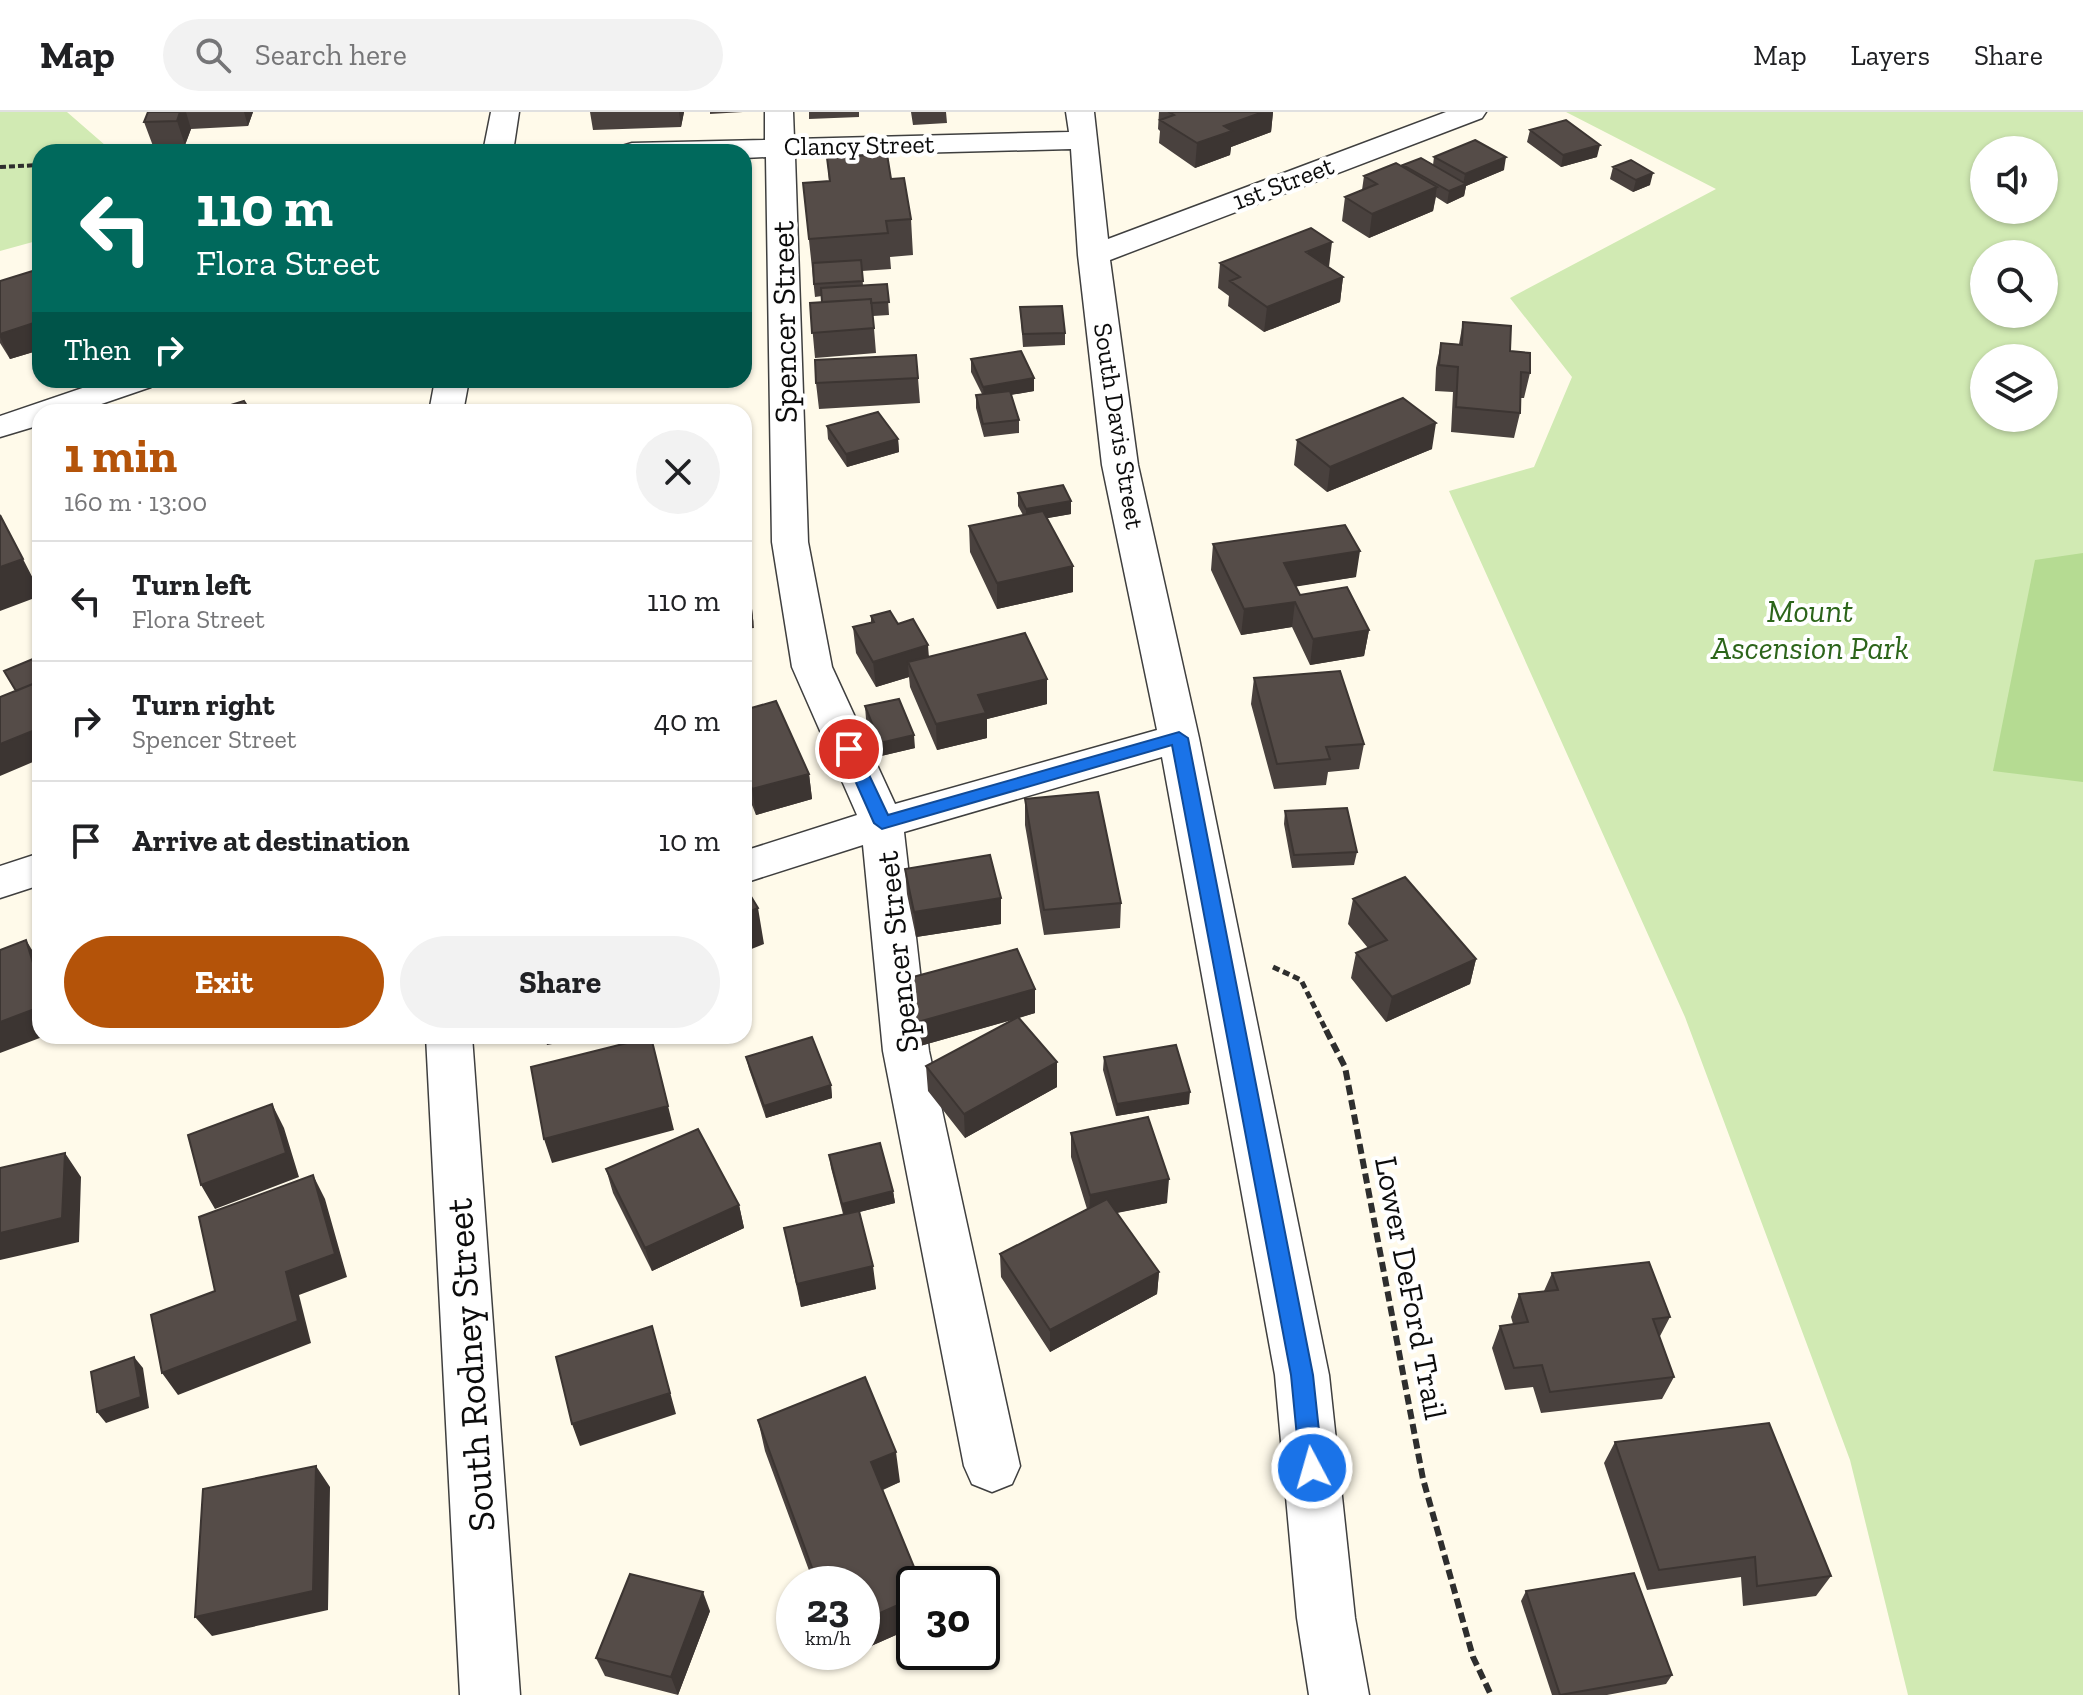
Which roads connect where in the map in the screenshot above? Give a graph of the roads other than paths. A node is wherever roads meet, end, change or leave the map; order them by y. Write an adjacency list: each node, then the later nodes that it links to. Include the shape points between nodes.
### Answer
1 (505, 112): 5 (street)
2 (1472, 112): 7 (street, 1st Street)
3 (1082, 126): 4 (street, Clancy Street); 7 (street, South Davis Street)
4 (779, 129): 6 (street, Clancy Street); 13 (street, Spencer Street, via 790,542 812,667)
5 (500, 144)
6 (683, 144)
7 (1094, 255): 12 (street, South Davis Street, via 1120,465)
8 (115, 388): 9 (street)
9 (68, 404)
10 (32, 416): 11 (street)
11 (0, 427)
12 (1179, 738): 13 (street); 20 (street, South Davis Street, via 1302,1375 1326,1618)
13 (882, 823): 14 (street); 18 (street, Spencer Street, via 906,1051)
14 (752, 864)
15 (32, 872): 16 (street)
16 (0, 882)
17 (449, 1044): 19 (street, South Rodney Street)
18 (992, 1466)
19 (490, 1695)
20 (1339, 1695)

